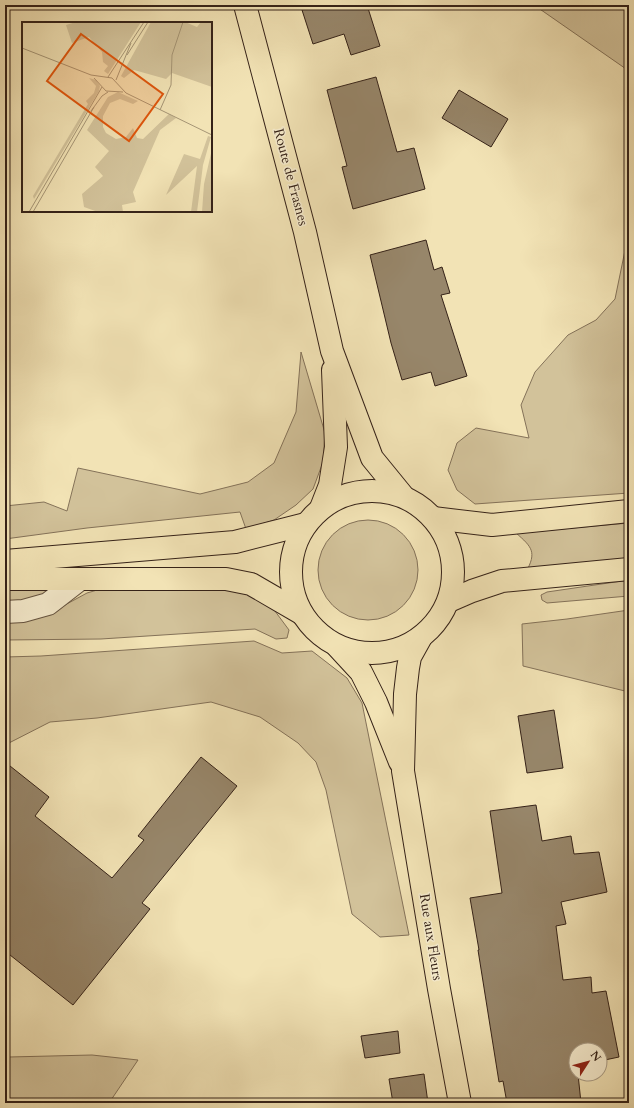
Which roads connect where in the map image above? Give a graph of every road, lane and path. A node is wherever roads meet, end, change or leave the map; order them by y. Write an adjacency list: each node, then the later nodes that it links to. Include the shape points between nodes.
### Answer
1 (245, 5): 2 (main road, Route de Frasnes, via 305,232)
2 (332, 351): 3 (main road, Route de Frasnes, via 372,458); 4 (main road, Route de Frasnes, via 336,447 330,485)
3 (403, 496): 4 (main road, via 382,491 360,491 340,497); 6 (main road, via 419,505)
4 (321, 508): 7 (main road)
5 (629, 512): 6 (main road, via 492,524)
6 (433, 518): 12 (main road, via 445,536 452,557 454,579)
7 (306, 524): 8 (main road, via 235,542); 14 (main road, via 295,545 290,568 293,591)
8 (5, 561)
9 (629, 569): 12 (main road, via 502,581 472,590)
10 (5, 579): 11 (main road)
11 (79, 580): 13 (street, via 48,604 23,611); 14 (main road, via 226,579 251,584)
12 (449, 601): 15 (main road, via 442,615)
13 (5, 612)
14 (301, 613): 16 (main road, via 324,638)
15 (420, 639): 16 (main road, via 387,653 370,654); 17 (main road, Rue aux Fleurs, via 410,657 408,668)
16 (336, 645): 17 (main road, Rue aux Fleurs, via 360,672 376,702)
17 (403, 771): 18 (main road, Rue aux Fleurs)
18 (460, 1103)

